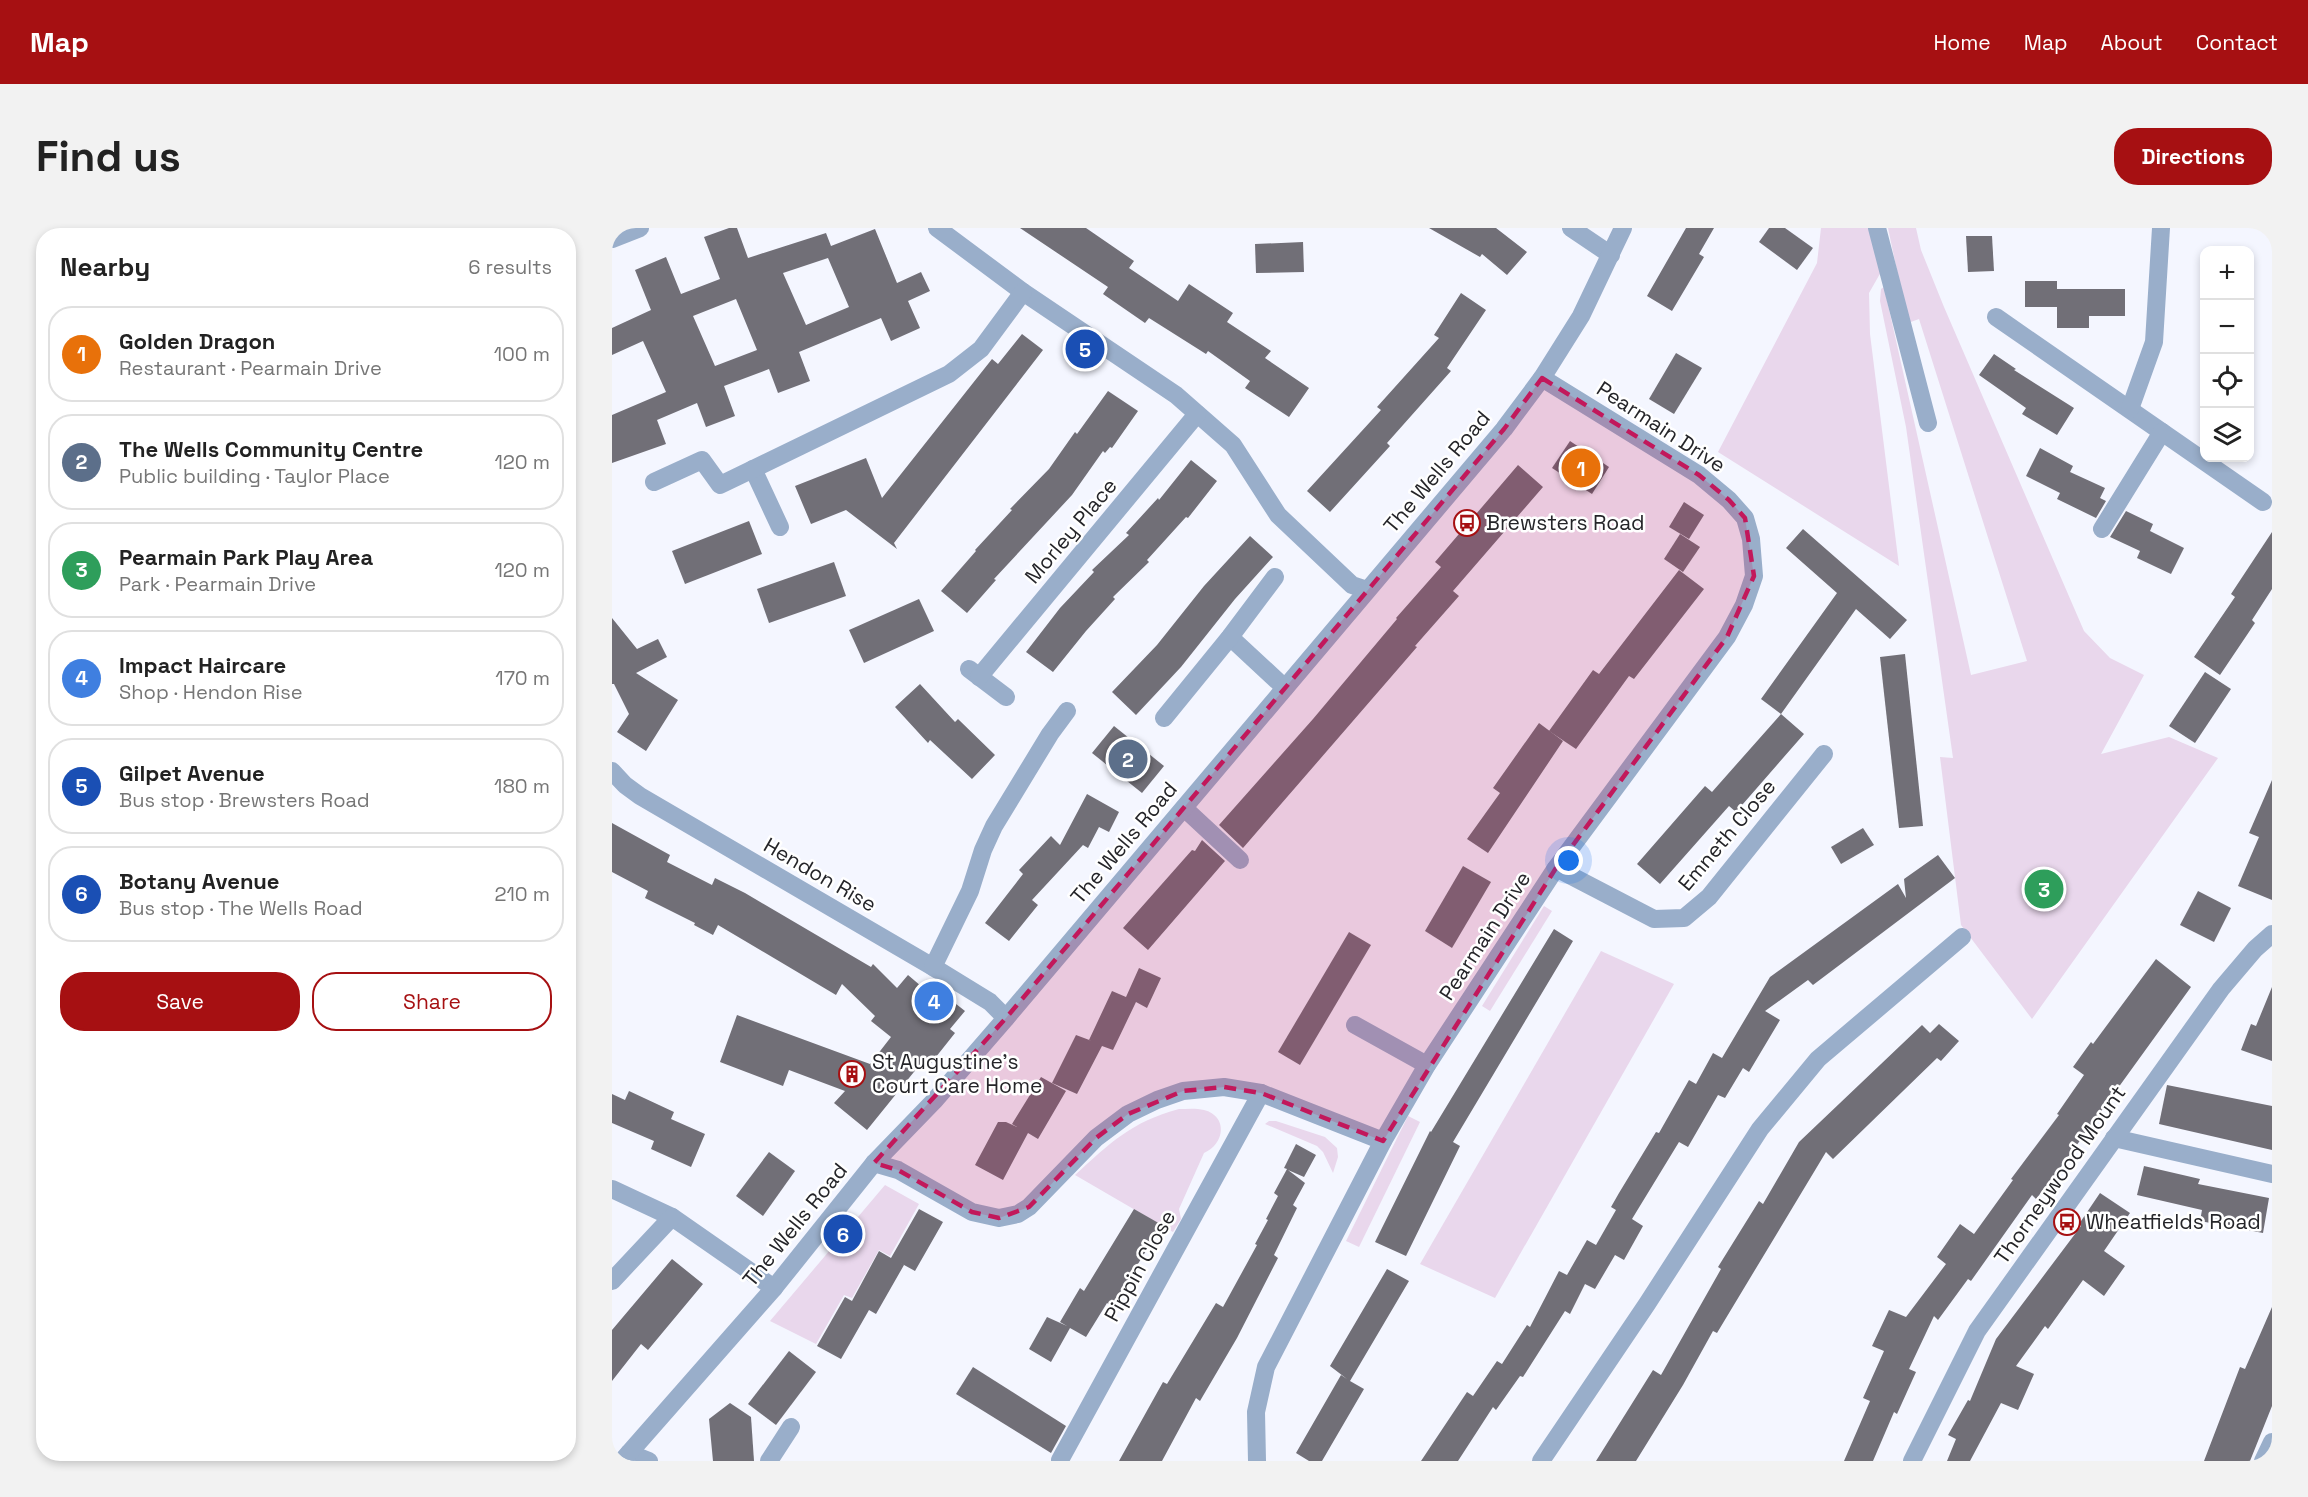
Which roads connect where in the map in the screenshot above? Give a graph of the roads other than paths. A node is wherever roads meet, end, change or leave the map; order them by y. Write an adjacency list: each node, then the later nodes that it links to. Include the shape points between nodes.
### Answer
1 (640, 228): 7 (street)
2 (937, 228): 9 (street)
3 (1571, 228): 8 (street)
4 (1623, 228): 8 (street, The Wells Road)
5 (1877, 228): 14 (street)
6 (2161, 228): 12 (street, via 2154,342)
7 (612, 239)
8 (1611, 255): 11 (street, The Wells Road, via 1599,295)
9 (1023, 292): 13 (street, via 1176,395); 16 (street, via 981,349 949,374)
10 (1996, 317): 12 (street)
11 (1542, 378): 22 (street, The Wells Road, via 1504,429); 32 (street, Pearmain Drive, via 1636,446 1700,475 1729,500 1745,518 1754,576 1727,637)
12 (2130, 409): 15 (street)
13 (1197, 414): 22 (street, via 1233,445 1278,515 1353,585); 25 (street, Morley Place, via 974,673)
14 (1928, 423)
15 (2162, 432): 18 (street); 20 (street)
16 (753, 469): 17 (street, via 720,485 702,460); 19 (street)
17 (654, 482)
18 (2263, 502)
19 (780, 527)
20 (2102, 529)
21 (1275, 577): 23 (street)
22 (1367, 590): 24 (street, The Wells Road)
23 (1230, 637): 24 (street); 27 (street)
24 (1285, 688): 30 (street, The Wells Road)
25 (1006, 697)
26 (1067, 711): 35 (street, via 994,826 970,891)
27 (1164, 718)
28 (1824, 754): 32 (street, Emneth Close, via 1805,790 1709,897 1684,918 1654,919)
29 (613, 774): 35 (street, Hendon Rise, via 640,796)
30 (1184, 808): 31 (street); 36 (street, The Wells Road)
31 (1240, 860)
32 (1556, 868): 38 (street, Pearmain Drive)
33 (2272, 934): 40 (street, Thorneywood Mount, via 2221,989)
34 (1962, 936): 55 (street, via 1911,990 1818,1059 1760,1129)
35 (933, 967): 36 (street, Hendon Rise, via 990,1002)
36 (1006, 1018): 42 (street, The Wells Road)
37 (1355, 1025): 38 (street)
38 (1427, 1065): 41 (street, Pearmain Drive)
39 (1261, 1093): 41 (street); 42 (street, via 1224,1087 1183,1091 1157,1100 1128,1114 1096,1138 1023,1211 999,1218 970,1217 898,1170); 51 (street, Pippin Close, via 1098,1377)
40 (2114, 1138): 43 (street); 56 (street, Thorneywood Mount, via 1977,1332)
41 (1383, 1141): 54 (street, Pearmain Drive, via 1266,1367 1256,1412)
42 (874, 1163): 47 (street, The Wells Road)
43 (2272, 1174)
44 (612, 1189): 45 (street)
45 (672, 1217): 46 (street); 47 (street)
46 (612, 1281)
47 (774, 1288): 50 (street, The Wells Road)
48 (791, 1427): 53 (street)
49 (2272, 1442): 57 (street)
50 (626, 1457): 52 (street)
51 (1060, 1460)
52 (649, 1461)
53 (769, 1461)
54 (1257, 1461)
55 (1541, 1461)
56 (1912, 1461)
57 (2263, 1461)

